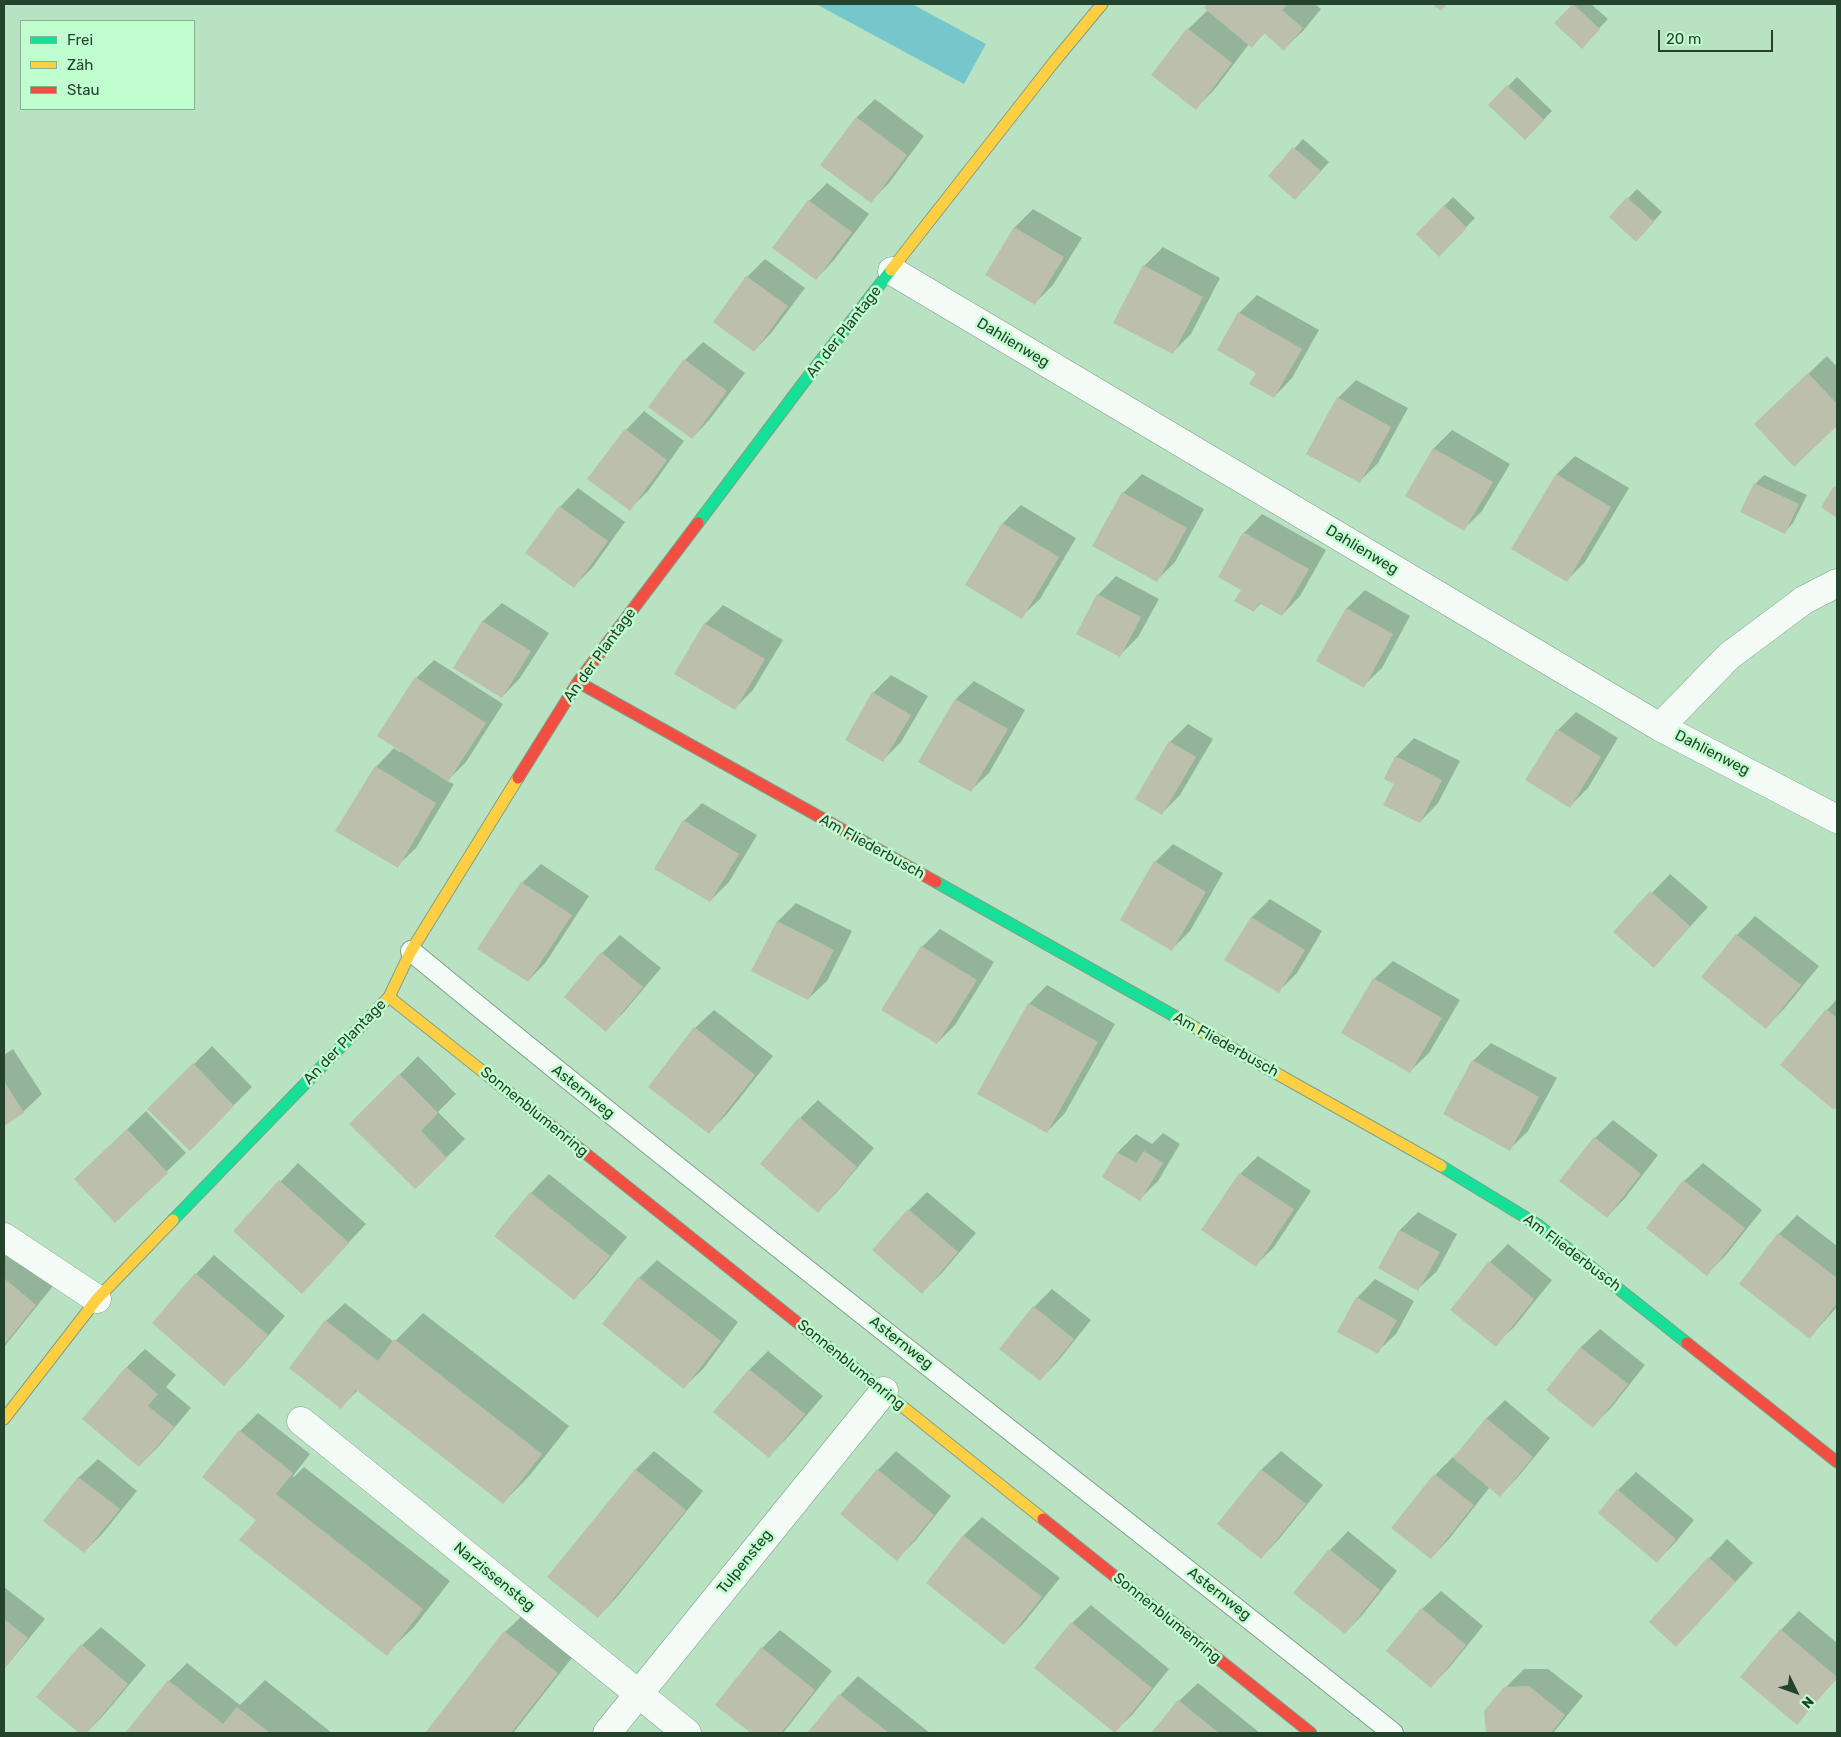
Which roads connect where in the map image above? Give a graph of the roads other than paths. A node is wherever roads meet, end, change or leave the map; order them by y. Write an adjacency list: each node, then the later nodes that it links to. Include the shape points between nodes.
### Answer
1 (1102, 4): 2 (street, An der Plantage)
2 (892, 271): 4 (street, An der Plantage, via 726,483); 5 (street, Dahlienweg)
3 (1837, 583): 5 (street, via 1804,600 1729,656)
4 (578, 682): 7 (street, An der Plantage); 14 (street, Am Fliederbusch, via 1444,1167 1538,1225)
5 (1660, 727): 6 (street, Dahlienweg)
6 (1837, 819)
7 (411, 951): 8 (street, An der Plantage); 19 (lane, Asternweg, via 581,1091)
8 (389, 997): 10 (street, An der Plantage); 11 (street, Sonnenblumenring)
9 (4, 1237): 10 (street)
10 (97, 1299): 12 (street, An der Plantage)
11 (884, 1391): 15 (street, Tulpensteg); 18 (street, Sonnenblumenring)
12 (4, 1419)
13 (301, 1421): 15 (street, Narzissensteg)
14 (1837, 1462)
15 (638, 1694): 16 (street, Tulpensteg); 17 (street, Narzissensteg)
16 (606, 1733)
17 (688, 1733)
18 (1311, 1733)
19 (1393, 1733)

